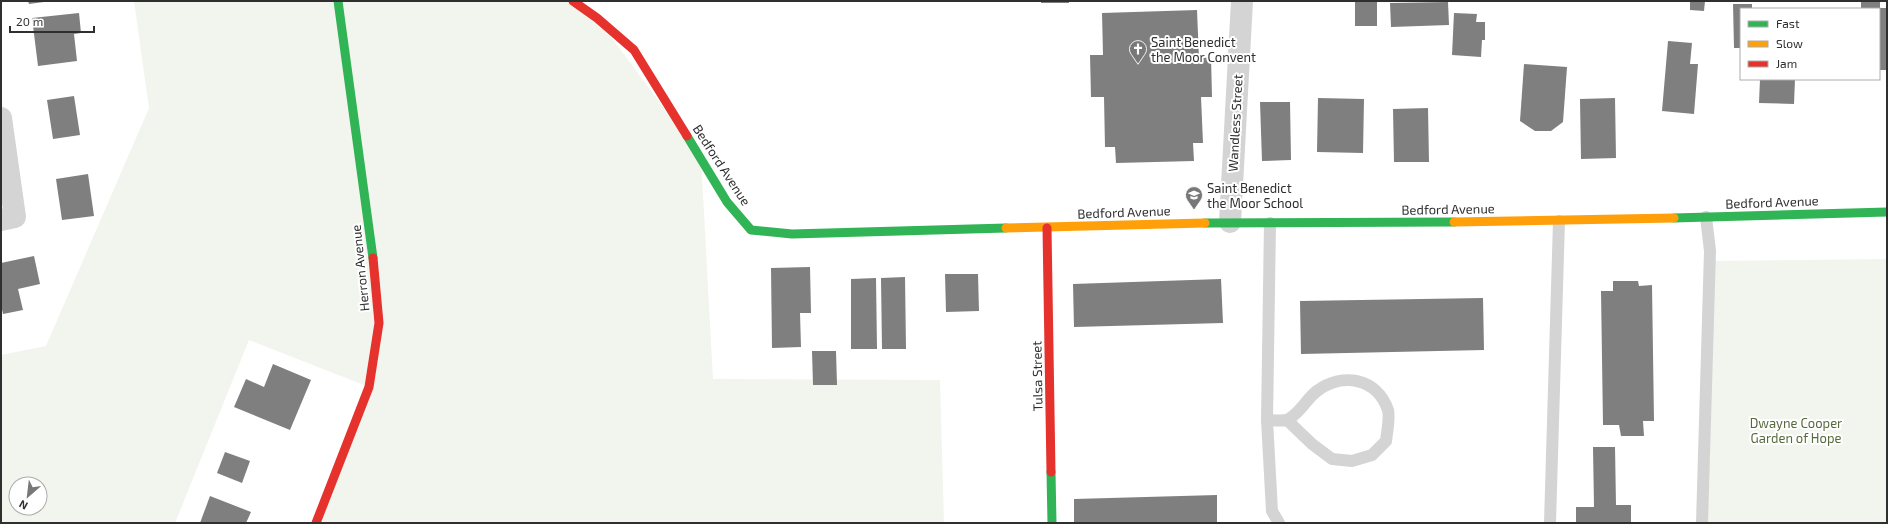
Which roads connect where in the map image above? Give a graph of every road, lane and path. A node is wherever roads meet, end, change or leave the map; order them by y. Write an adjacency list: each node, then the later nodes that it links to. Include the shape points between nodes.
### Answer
1 (338, 1): 14 (street, Herron Avenue, via 373,255 379,323 369,387)
2 (573, 1): 11 (street, Bedford Avenue, via 598,18 634,50 727,202 751,230 792,234)
3 (1242, 1): 9 (street, Wandless Street)
4 (1, 118): 7 (street)
5 (1887, 212): 6 (street, Bedford Avenue)
6 (1706, 217): 8 (street, Bedford Avenue); 18 (lane, via 1710,251)
7 (8, 219)
8 (1559, 221): 10 (street, Bedford Avenue); 17 (lane)
9 (1230, 222): 10 (street, Bedford Avenue); 11 (street, Bedford Avenue)
10 (1270, 223): 12 (lane)
11 (1046, 228): 15 (street, Tulsa Street)
12 (1268, 420): 13 (lane); 16 (lane, via 1272,511)
13 (1287, 420): 13 (lane, via 1332,459 1352,461 1372,454 1386,441 1388,411 1378,392 1360,380 1336,382 1317,391)
14 (316, 523)
15 (1052, 523)
16 (1279, 523)
17 (1550, 523)
18 (1702, 523)

